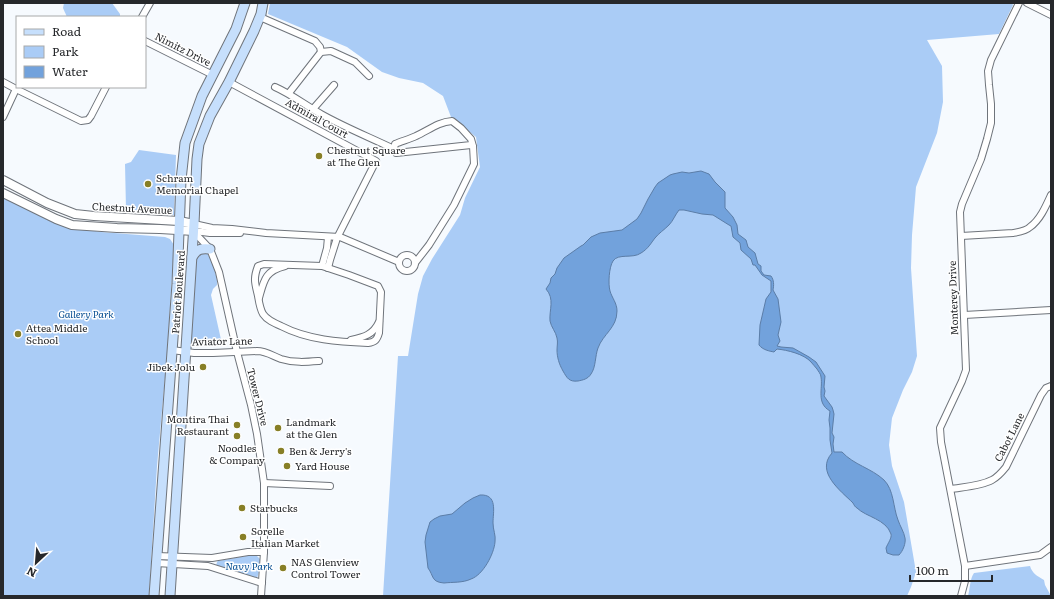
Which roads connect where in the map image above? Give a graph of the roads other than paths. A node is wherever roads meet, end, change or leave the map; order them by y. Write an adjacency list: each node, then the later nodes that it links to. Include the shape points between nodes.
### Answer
1 (150, 3): 7 (street)
2 (245, 3): 11 (main road, Patriot Boulevard, via 236,29)
3 (263, 3): 8 (main road, Patriot Boulevard)
4 (1018, 3): 29 (street, Monterey Drive, via 988,71 991,123 981,160 962,204)
5 (1027, 3): 6 (street)
6 (1051, 15)
7 (143, 16)
8 (260, 17): 10 (street, via 315,41); 14 (main road, Patriot Boulevard)
9 (146, 42): 11 (street, Nimitz Drive)
10 (322, 52): 12 (street, via 331,51 355,62); 19 (street)
11 (213, 75): 27 (main road, Patriot Boulevard, via 202,96 185,143)
12 (369, 76)
13 (3, 82): 18 (street)
14 (229, 82): 28 (main road, Patriot Boulevard, via 210,116 199,144); 31 (street, Admiral Court, via 376,161)
15 (334, 85): 20 (street)
16 (275, 87): 19 (street)
17 (106, 88): 18 (street, via 88,120 81,121)
18 (16, 89): 21 (street)
19 (289, 93): 20 (street)
20 (313, 109): 23 (street)
21 (3, 117)
22 (473, 146): 23 (street, via 396,153); 23 (street, via 471,139 461,128 452,121 446,121 395,144); 35 (street, via 474,164 454,205)
23 (394, 149)
24 (3, 180): 27 (street, Chestnut Avenue, via 47,203 75,214)
25 (3, 193): 27 (street, Chestnut Avenue, via 72,225 117,228)
26 (1050, 199): 29 (street, via 1036,222 1021,232)
27 (179, 225): 28 (street, Chestnut Avenue); 43 (main road, Patriot Boulevard)
28 (194, 228): 30 (street, Chestnut Avenue); 32 (street, Tower Drive); 33 (main road, Patriot Boulevard)
29 (961, 236): 40 (street, Monterey Drive)
30 (328, 237): 31 (street, Chestnut Avenue); 37 (street)
31 (337, 238): 34 (street, Chestnut Avenue, via 340,237); 37 (street, Admiral Court)
32 (210, 249): 33 (main road, via 199,249); 45 (street, Tower Drive, via 219,272)
33 (192, 257): 44 (main road, Patriot Boulevard)
34 (399, 262): 35 (street, via 406,255 411,256); 35 (street, Chestnut Avenue, via 407,271 412,269)
35 (415, 263)
36 (289, 265): 37 (street); 38 (street, via 269,273 263,282); 38 (street, via 258,266 254,274)
37 (325, 267): 41 (street, via 378,286 382,292)
38 (259, 298): 42 (street, via 263,314 271,322 305,336)
39 (1051, 310): 40 (street)
40 (964, 315): 50 (street, Monterey Drive, via 966,370 940,428)
41 (380, 318): 42 (street, via 377,326 368,335); 42 (street, via 378,338 374,342)
42 (346, 342)
43 (172, 350): 44 (street, Aviator Lane); 54 (main road, Patriot Boulevard)
44 (185, 352): 45 (street, Aviator Lane); 55 (main road, Patriot Boulevard)
45 (237, 352): 46 (street, Aviator Lane, via 264,351 292,362); 48 (street, Tower Drive, via 253,412)
46 (319, 361)
47 (1051, 386): 50 (street, Cabot Lane, via 1041,395 1001,474 983,483)
48 (264, 483): 49 (street); 52 (street, Tower Drive)
49 (330, 486)
50 (951, 489): 56 (street, Monterey Drive)
51 (1051, 547): 56 (street, via 1040,555)
52 (264, 552): 53 (street); 58 (street, Tower Drive)
53 (213, 558): 55 (street); 57 (street)
54 (156, 560): 55 (street); 59 (main road, Patriot Boulevard)
55 (172, 560): 57 (street); 60 (main road, Patriot Boulevard)
56 (965, 566): 62 (street, Monterey Drive)
57 (214, 568): 58 (street)
58 (262, 583): 61 (street, Tower Drive)
59 (154, 596)
60 (170, 596)
61 (262, 596)
62 (961, 596)

